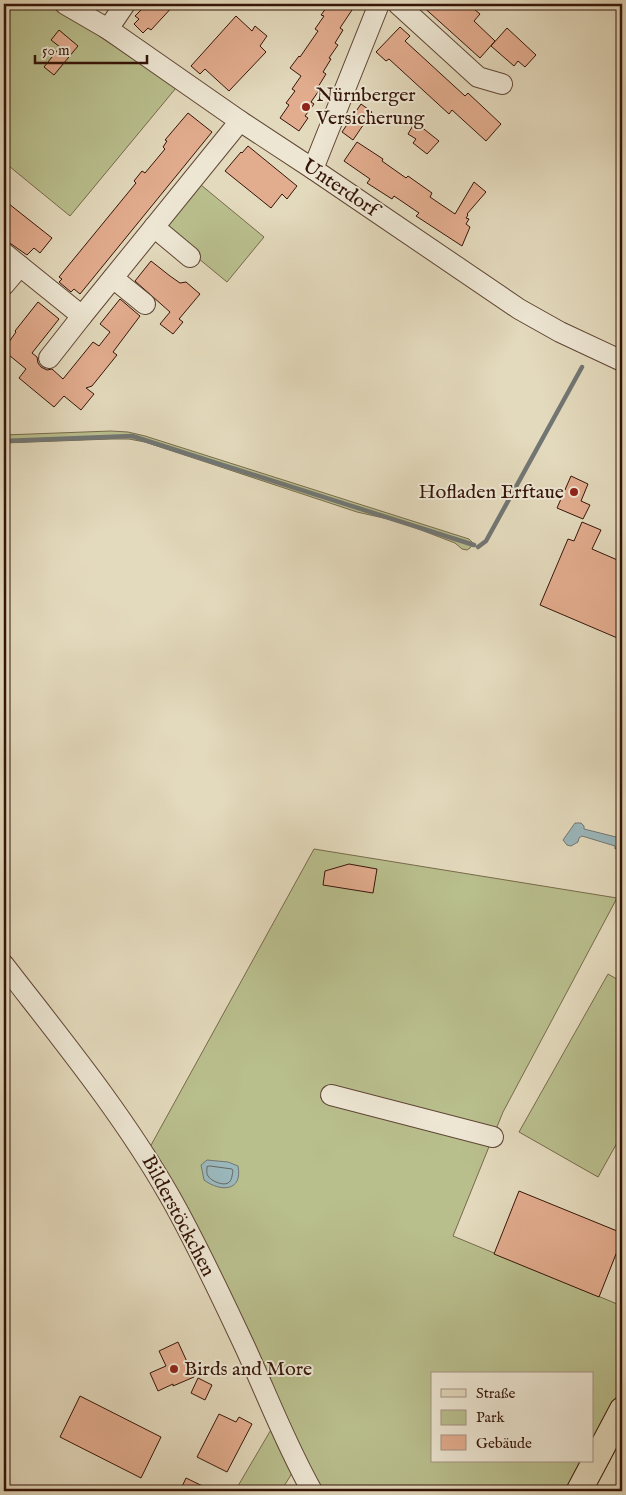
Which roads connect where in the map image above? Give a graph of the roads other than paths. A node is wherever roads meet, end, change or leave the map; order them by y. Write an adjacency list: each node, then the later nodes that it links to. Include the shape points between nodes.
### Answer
1 (65, 4): 5 (street, Unterdorf)
2 (125, 4): 5 (street)
3 (379, 4): 8 (street)
4 (398, 4): 6 (street, via 478,77)
5 (108, 29): 7 (street, Unterdorf)
6 (502, 84)
7 (240, 121): 8 (street, Unterdorf); 9 (street)
8 (314, 169): 18 (street, Unterdorf, via 519,309)
9 (154, 227): 11 (street); 13 (street)
10 (4, 253): 12 (street)
11 (190, 257)
12 (20, 266): 14 (street); 16 (street)
13 (113, 278): 15 (street); 16 (street)
14 (4, 285)
15 (145, 304)
16 (82, 316): 17 (street)
17 (49, 358)
18 (622, 361)
19 (4, 965): 23 (street, Bilderstöckchen, via 128,1130 164,1187)
20 (331, 1095): 21 (street)
21 (493, 1137)
22 (622, 1410): 24 (main road)
23 (312, 1491)
24 (579, 1491)

